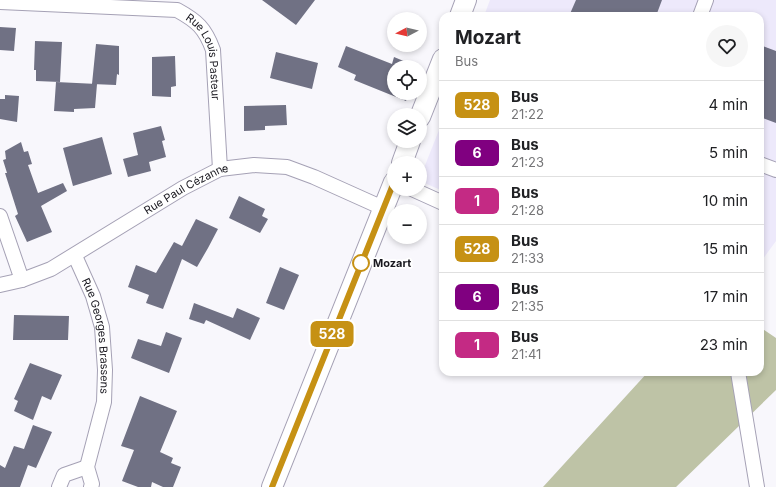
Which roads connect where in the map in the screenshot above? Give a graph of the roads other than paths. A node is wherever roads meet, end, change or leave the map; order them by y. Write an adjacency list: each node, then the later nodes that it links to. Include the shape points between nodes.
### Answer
1 (466, 0): 4 (main road)
2 (706, 0): 5 (street)
3 (0, 2): 9 (street, Rue Louis Pasteur, via 177,10 194,19 207,34 213,50)
4 (462, 12)
5 (702, 12)
6 (439, 69): 7 (main road)
7 (424, 108)
8 (764, 166): 10 (street)
9 (220, 169): 14 (street, Rue Paul Cézanne, via 254,165 287,166); 16 (street, Rue Paul Cézanne, via 183,188)
10 (776, 170)
11 (388, 196): 14 (main road)
12 (427, 196): 13 (street)
13 (439, 201)
14 (383, 208): 23 (main road)
15 (0, 216): 17 (street)
16 (75, 256): 17 (street, Rue Paul Cézanne); 20 (street, Rue Georges Brassens, via 93,296 102,328 105,363 104,402)
17 (22, 280): 18 (street, Rue Paul Cézanne)
18 (0, 285)
19 (739, 376): 24 (street)
20 (88, 467): 21 (street, via 64,475); 22 (street, Rue Georges Brassens)
21 (59, 487)
22 (91, 487)
23 (272, 487)
24 (757, 487)

